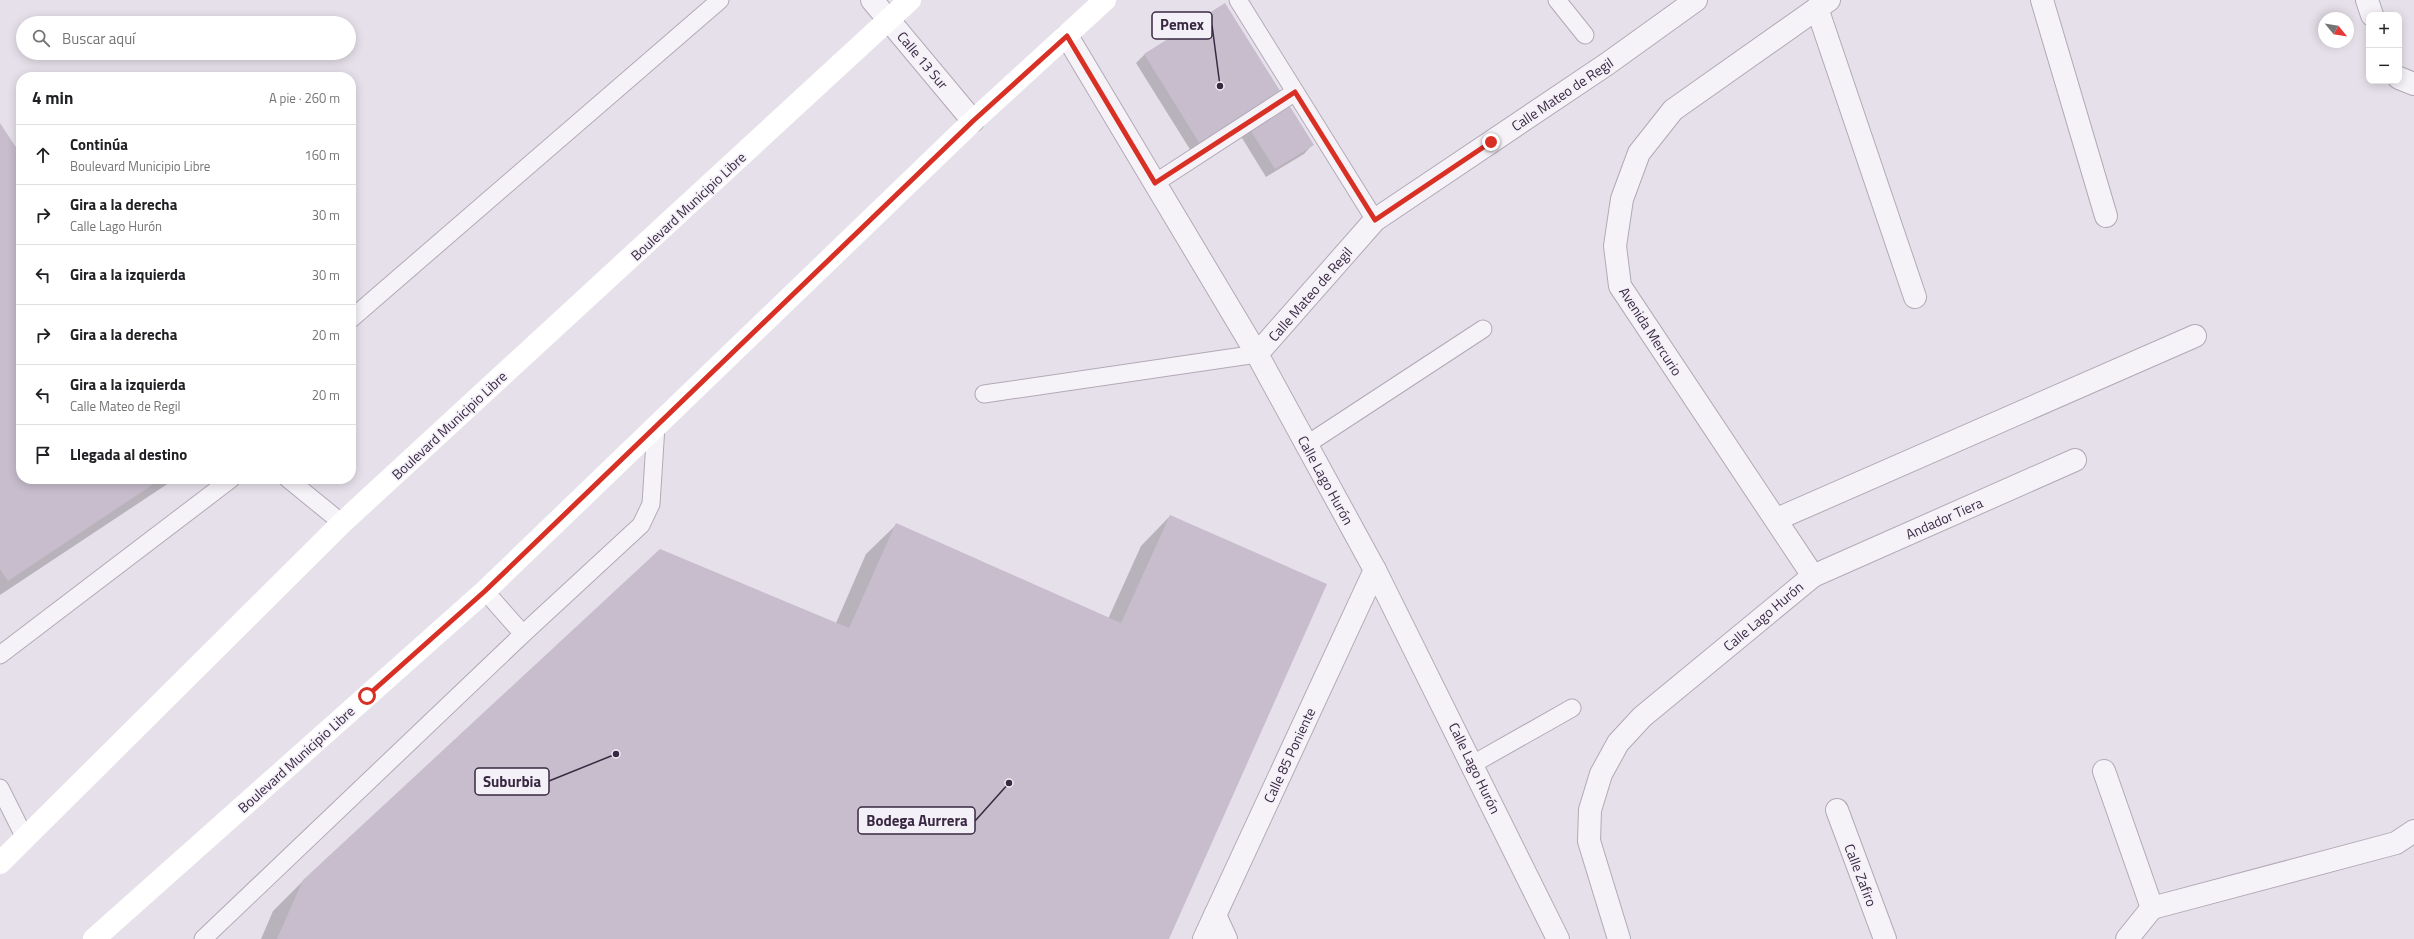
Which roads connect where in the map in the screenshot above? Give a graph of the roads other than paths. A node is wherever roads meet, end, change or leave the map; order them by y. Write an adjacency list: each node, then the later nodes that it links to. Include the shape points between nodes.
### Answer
1 (720, 0): 23 (lane)
2 (872, 0): 12 (street, Calle 13 Sur)
3 (910, 0): 12 (main road, Boulevard Municipio Libre)
4 (1106, 0): 14 (main road, Boulevard Municipio Libre)
5 (1238, 0): 17 (lane)
6 (1557, 0): 13 (lane)
7 (1696, 0): 21 (street, Calle Mateo de Regil, via 1607,64)
8 (2042, 0): 20 (street)
9 (2367, 0): 11 (street)
10 (1823, 4): 22 (street); 33 (street, Avenida Mercurio, via 1673,110 1639,153 1622,199 1615,246 1620,286)
11 (2371, 12)
12 (890, 20): 18 (street, Calle 13 Sur); 34 (main road, Boulevard Municipio Libre)
13 (1585, 35)
14 (1067, 36): 18 (main road, Boulevard Municipio Libre); 19 (street, Calle Lago Hurón)
15 (2402, 79): 16 (street)
16 (2414, 84)
17 (1295, 92): 19 (lane); 21 (lane)
18 (973, 121): 28 (main road, Boulevard Municipio Libre)
19 (1155, 183): 26 (street, Calle Lago Hurón)
20 (2106, 216)
21 (1375, 220): 26 (street, Calle Mateo de Regil)
22 (1915, 297)
23 (356, 315)
24 (1484, 329): 29 (lane)
25 (2195, 336): 33 (street)
26 (1257, 354): 27 (lane); 29 (street, Calle Lago Hurón)
27 (984, 394)
28 (656, 426): 37 (main road, Boulevard Municipio Libre); 38 (lane, via 651,504 641,525)
29 (1306, 445): 35 (street, Calle Lago Hurón)
30 (2075, 460): 36 (street, Andador Tiera)
31 (224, 484): 39 (lane)
32 (294, 484): 34 (lane)
33 (1777, 519): 36 (street, Avenida Mercurio)
34 (342, 523): 46 (main road, Boulevard Municipio Libre)
35 (1375, 570): 41 (street, Calle Lago Hurón); 49 (street, Calle 85 Poniente)
36 (1813, 576): 55 (street, Calle Lago Hurón, via 1642,717 1618,743 1601,774 1590,810 1589,841)
37 (485, 591): 38 (lane); 50 (main road, Boulevard Municipio Libre)
38 (523, 634): 51 (lane)
39 (0, 655)
40 (1572, 708): 41 (lane)
41 (1473, 764): 54 (street, Calle Lago Hurón)
42 (2104, 771): 48 (street)
43 (0, 788): 46 (lane)
44 (1837, 810): 56 (street, Calle Zafiro)
45 (2414, 831): 48 (street, via 2396,843)
46 (25, 838): 47 (main road, Boulevard Municipio Libre)
47 (0, 863)
48 (2152, 908): 57 (street)
49 (1215, 915): 52 (street, Calle 85 Poniente); 53 (street)
50 (94, 939)
51 (203, 939)
52 (1204, 939)
53 (1226, 939)
54 (1558, 939)
55 (1619, 939)
56 (1885, 939)
57 (2127, 939)

